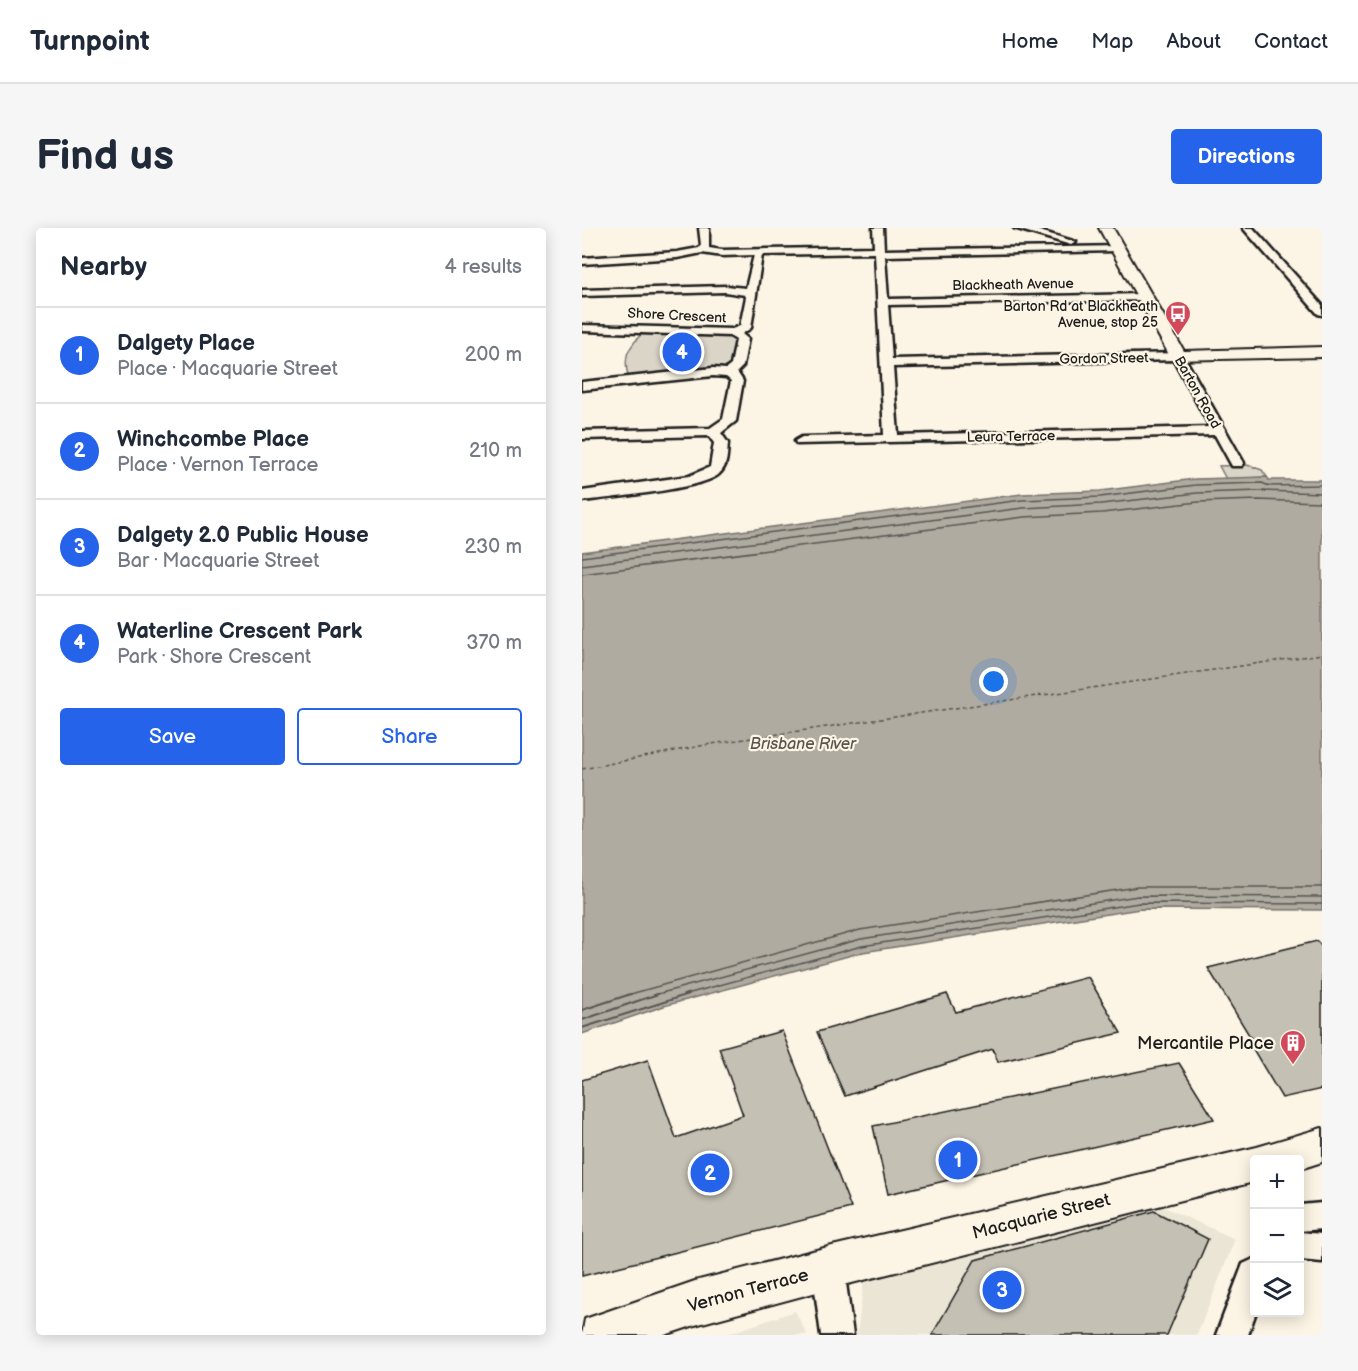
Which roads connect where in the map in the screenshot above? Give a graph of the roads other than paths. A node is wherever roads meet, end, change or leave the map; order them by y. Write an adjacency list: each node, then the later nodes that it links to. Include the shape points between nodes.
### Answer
1 (704, 228): 8 (street, via 706,246)
2 (878, 228): 9 (street)
3 (1019, 228): 7 (street, via 1076,243)
4 (1106, 228): 6 (street, Barton Road)
5 (1248, 228): 16 (street)
6 (1117, 248): 7 (street); 14 (street, Barton Road)
7 (1081, 249): 9 (street)
8 (702, 250): 9 (street); 11 (street)
9 (879, 251): 15 (street)
10 (758, 257): 12 (street)
11 (582, 261)
12 (748, 292): 13 (street, Shore Crescent, via 724,289); 18 (street, Shore Crescent, via 752,296 746,328)
13 (582, 293)
14 (1144, 297): 15 (street, Blackheath Avenue); 21 (street, Barton Road)
15 (883, 302): 22 (street)
16 (1322, 312)
17 (588, 328): 18 (street, Shore Crescent); 19 (street)
18 (733, 333): 23 (street, via 742,339 737,366)
19 (582, 341)
20 (1322, 352): 21 (street, Gordon Street)
21 (1178, 356): 22 (street, Gordon Street); 25 (street, Barton Road)
22 (887, 363): 28 (street)
23 (729, 373): 24 (street); 26 (street, via 737,381 729,421)
24 (582, 386)
25 (1219, 431): 28 (street, Leura Terrace); 30 (street, Barton Road)
26 (713, 432): 27 (street); 31 (street, via 721,443 718,465 705,477)
27 (582, 435)
28 (891, 439): 29 (street, Leura Terrace)
29 (802, 441)
30 (1237, 462)
31 (582, 496)
32 (1322, 1145): 33 (street)
33 (1288, 1155)
34 (1250, 1165): 39 (street, Macquarie Street)
35 (1322, 1216): 36 (street)
36 (1304, 1218)
37 (1304, 1246): 38 (street)
38 (1322, 1248)
39 (828, 1268): 41 (street, Vernon Terrace, via 695,1303); 42 (street)
40 (1250, 1285): 43 (street)
41 (601, 1335)
42 (837, 1335)
43 (1232, 1335)

